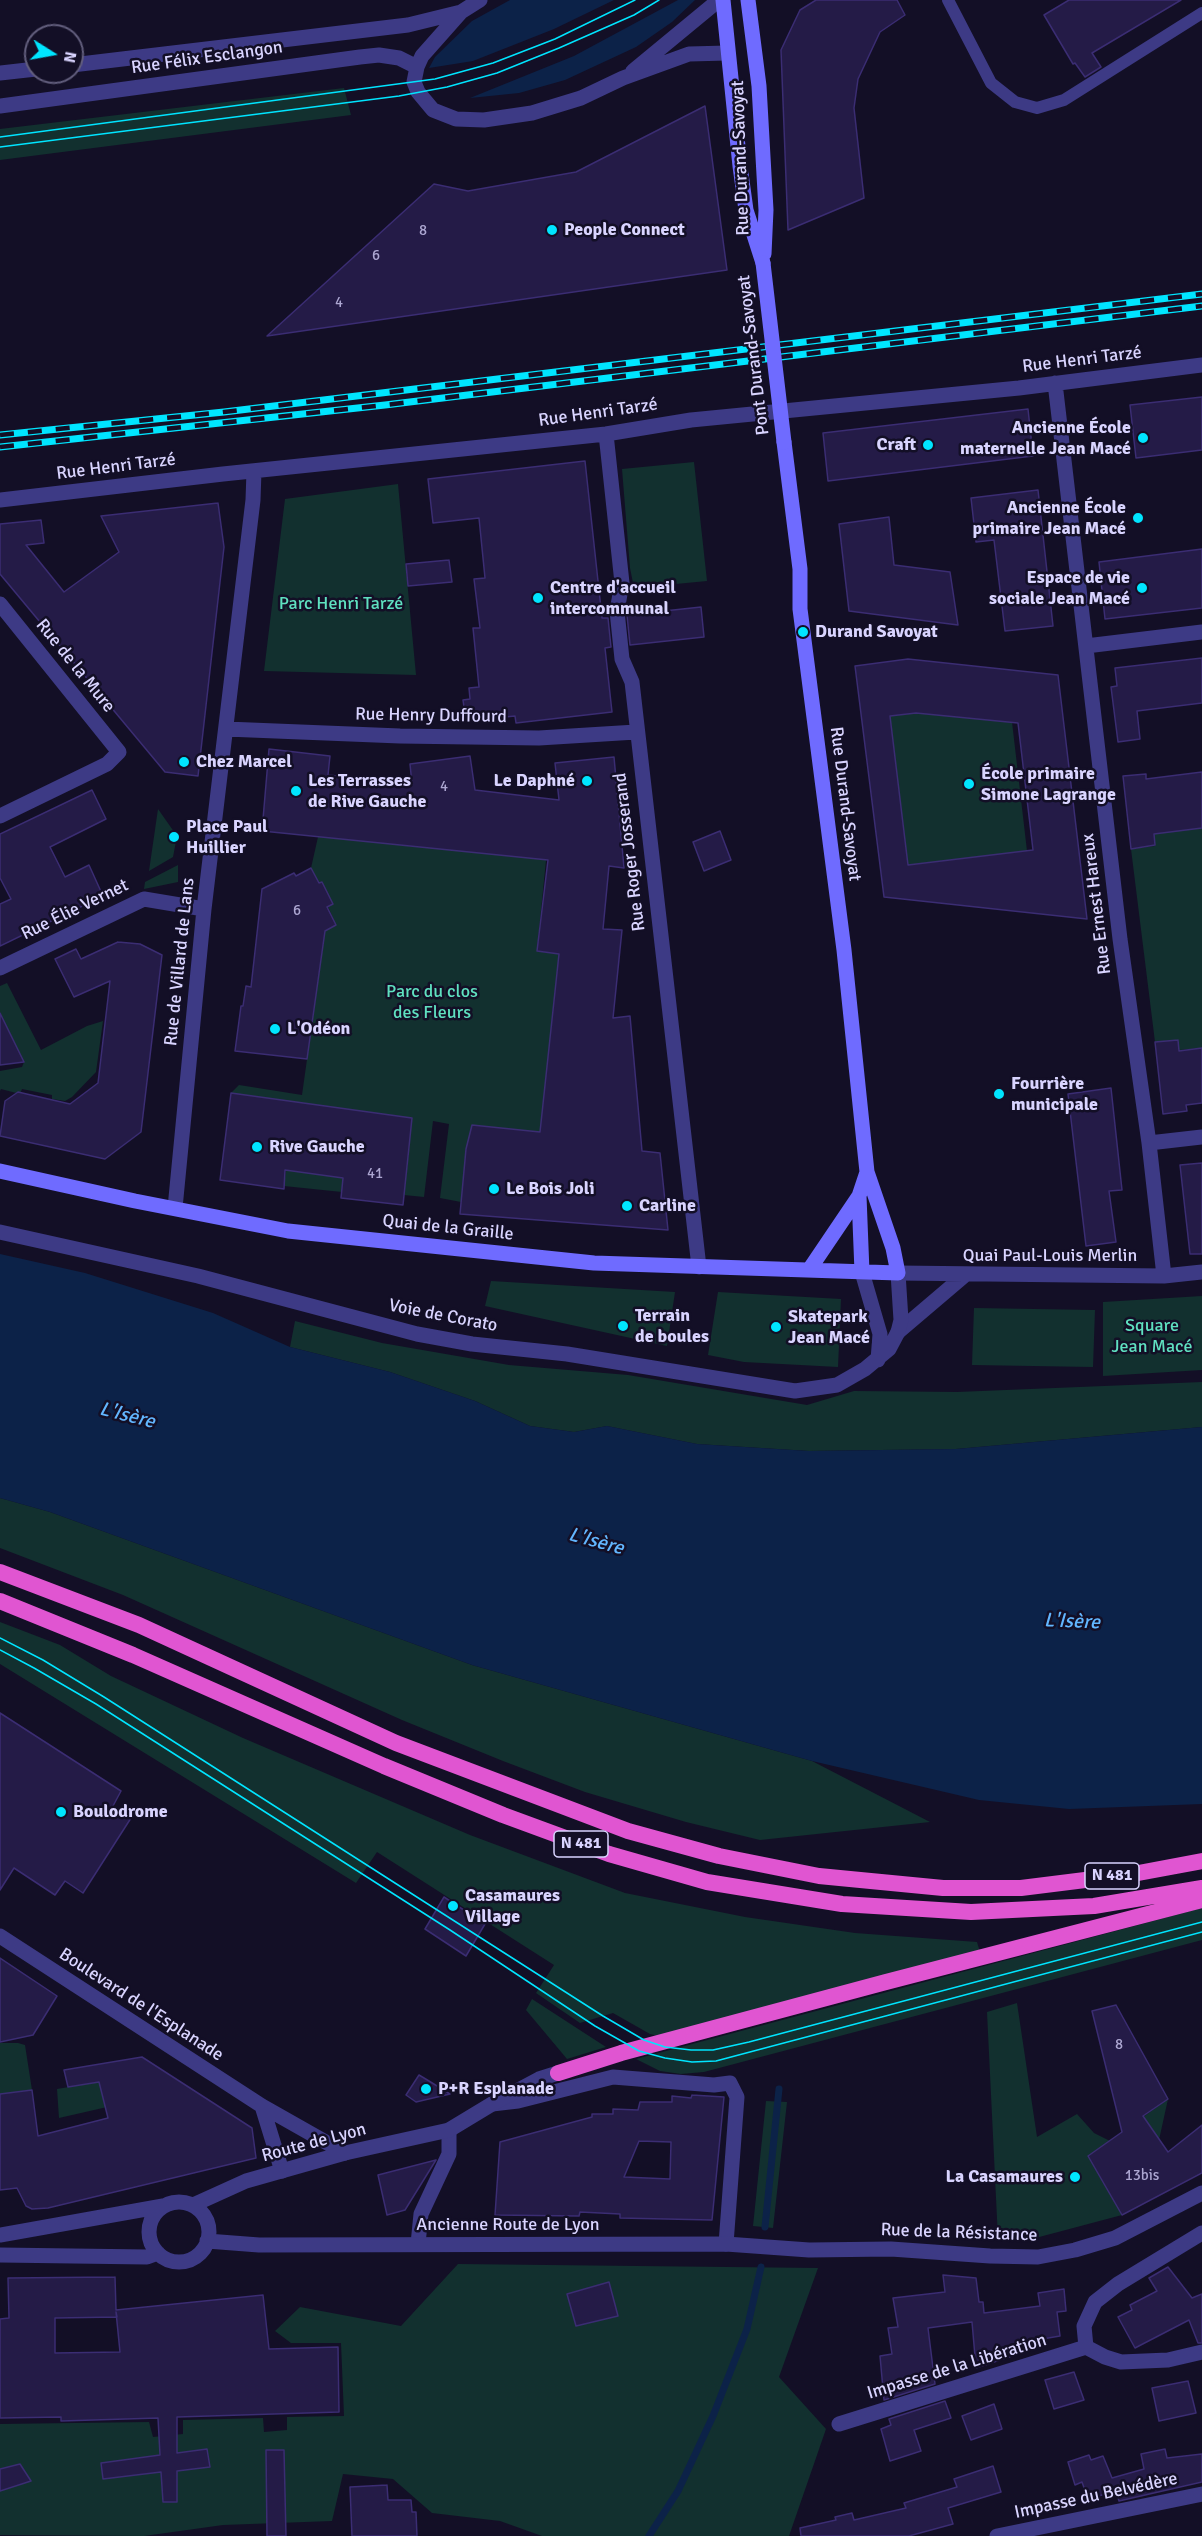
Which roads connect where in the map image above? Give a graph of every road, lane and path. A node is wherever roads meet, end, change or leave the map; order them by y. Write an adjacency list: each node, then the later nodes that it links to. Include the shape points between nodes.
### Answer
1 (480, 0): 5 (street)
2 (721, 0): 7 (main road, Rue Durand-Savoyat); 12 (street)
3 (748, 0): 14 (main road, Rue Durand-Savoyat, via 764,165)
4 (948, 0): 6 (lane, via 991,83 1015,102 1037,108 1064,99)
5 (461, 12): 8 (street, Rue Félix Esclangon, via 408,26); 9 (street)
6 (1202, 13)
7 (726, 53): 12 (street, via 689,54); 14 (main road, Rue Durand-Savoyat, via 746,210)
8 (84, 64)
9 (417, 67): 12 (street, via 414,82 418,92 433,110 456,119 484,120 532,113 581,98); 13 (street, Rue Félix Esclangon, via 399,58 379,55)
10 (24, 71): 11 (street)
11 (0, 74)
12 (623, 78)
13 (0, 106)
14 (763, 263): 18 (main road, Pont Durand-Savoyat, bridge)
15 (1202, 366): 16 (street, Rue Henri Tarzé)
16 (1055, 383): 17 (street, Rue Henri Tarzé, via 691,420); 23 (street, Rue Ernest Hareux)
17 (606, 434): 19 (street, Rue Henri Tarzé); 25 (street, Rue Roger Josserand, via 621,583 617,610 622,659 632,682)
18 (784, 442): 32 (main road, Rue Durand-Savoyat)
19 (254, 471): 20 (street, Rue Henri Tarzé); 24 (street, Rue de Villard de Lans)
20 (0, 500)
21 (0, 604): 26 (street, Rue de la Mure, via 119,752 107,764)
22 (1202, 632): 23 (street)
23 (1086, 646): 30 (street, Rue Ernest Hareux, via 1120,939)
24 (226, 729): 25 (street, Rue Henry Duffourd, via 539,738); 27 (street, Rue de Villard de Lans)
25 (636, 732): 36 (street, Rue Roger Josserand)
26 (0, 816)
27 (204, 909): 28 (street, Rue Élie Vernet, via 144,899); 34 (street, Rue de Villard de Lans)
28 (0, 968)
29 (1202, 1137): 30 (street)
30 (1149, 1143): 42 (street, Rue Ernest Hareux)
31 (0, 1171): 34 (main road, Quai de la Graille)
32 (867, 1172): 33 (main road, Rue Durand-Savoyat); 40 (main road, Rue Durand-Savoyat)
33 (859, 1196): 37 (main road, Rue Durand-Savoyat); 38 (main road)
34 (175, 1208): 36 (main road, Quai de la Graille, via 288,1230 594,1263)
35 (0, 1232): 44 (street, Voie de Corato, via 198,1275 417,1334 567,1354 768,1388 795,1391 837,1385)
36 (699, 1267): 37 (main road, Quai de la Graille)
37 (809, 1270): 38 (main road, Quai de la Graille)
38 (862, 1272): 40 (main road, Quai de la Graille); 44 (street, via 880,1334)
39 (1202, 1272): 42 (street, Quai Paul-Louis Merlin)
40 (898, 1273): 41 (street, Quai Paul-Louis Merlin); 43 (street, Voie de Corato)
41 (965, 1275): 42 (street, Quai Paul-Louis Merlin); 43 (street, Voie de Corato)
42 (1164, 1276)
43 (898, 1332): 44 (street, Voie de Corato)
44 (878, 1360)
45 (0, 1572): 47 (highway, N 481, via 139,1625 396,1743 628,1831 719,1856 819,1876 943,1887 1021,1888)
46 (0, 1601): 48 (highway, N 481, via 503,1815 609,1854 707,1882 842,1904 971,1912 1094,1906)
47 (1202, 1861)
48 (1202, 1888)
49 (1202, 1900): 51 (highway)
50 (0, 1936): 53 (street, Boulevard de l'Esplanade)
51 (558, 2073): 52 (street, Route de Lyon)
52 (492, 2104): 54 (street, Route de Lyon); 64 (street, Route de Lyon, via 613,2077 704,2085 730,2083 737,2097)
53 (262, 2106): 55 (street, Boulevard de l'Esplanade); 56 (street)
54 (449, 2130): 55 (street, Route de Lyon); 63 (street, via 449,2154 421,2214)
55 (345, 2153): 56 (street, Route de Lyon)
56 (282, 2171): 58 (street, Route de Lyon, via 228,2188)
57 (1202, 2193): 65 (street, Rue de la Résistance, via 1115,2238 1038,2257 891,2249)
58 (192, 2205): 59 (street, via 183,2202); 62 (street, via 206,2220)
59 (163, 2206): 61 (street); 66 (street, via 149,2229 152,2246)
60 (1202, 2233): 68 (street, via 1095,2302 1084,2326)
61 (0, 2235)
62 (207, 2241): 63 (street, Ancienne Route de Lyon, via 259,2245); 66 (street, via 203,2250 186,2261 166,2259)
63 (418, 2244): 64 (street, Ancienne Route de Lyon)
64 (726, 2244): 65 (street, Ancienne Route de Lyon)
65 (809, 2250)
66 (158, 2253): 67 (street, via 147,2257)
67 (0, 2255)
68 (1086, 2347): 69 (street, via 1121,2362 1168,2360); 70 (street, Impasse de la Libération)
69 (1202, 2352)
70 (839, 2424)
71 (1202, 2494): 72 (street, Impasse du Belvédère)
72 (997, 2536)

